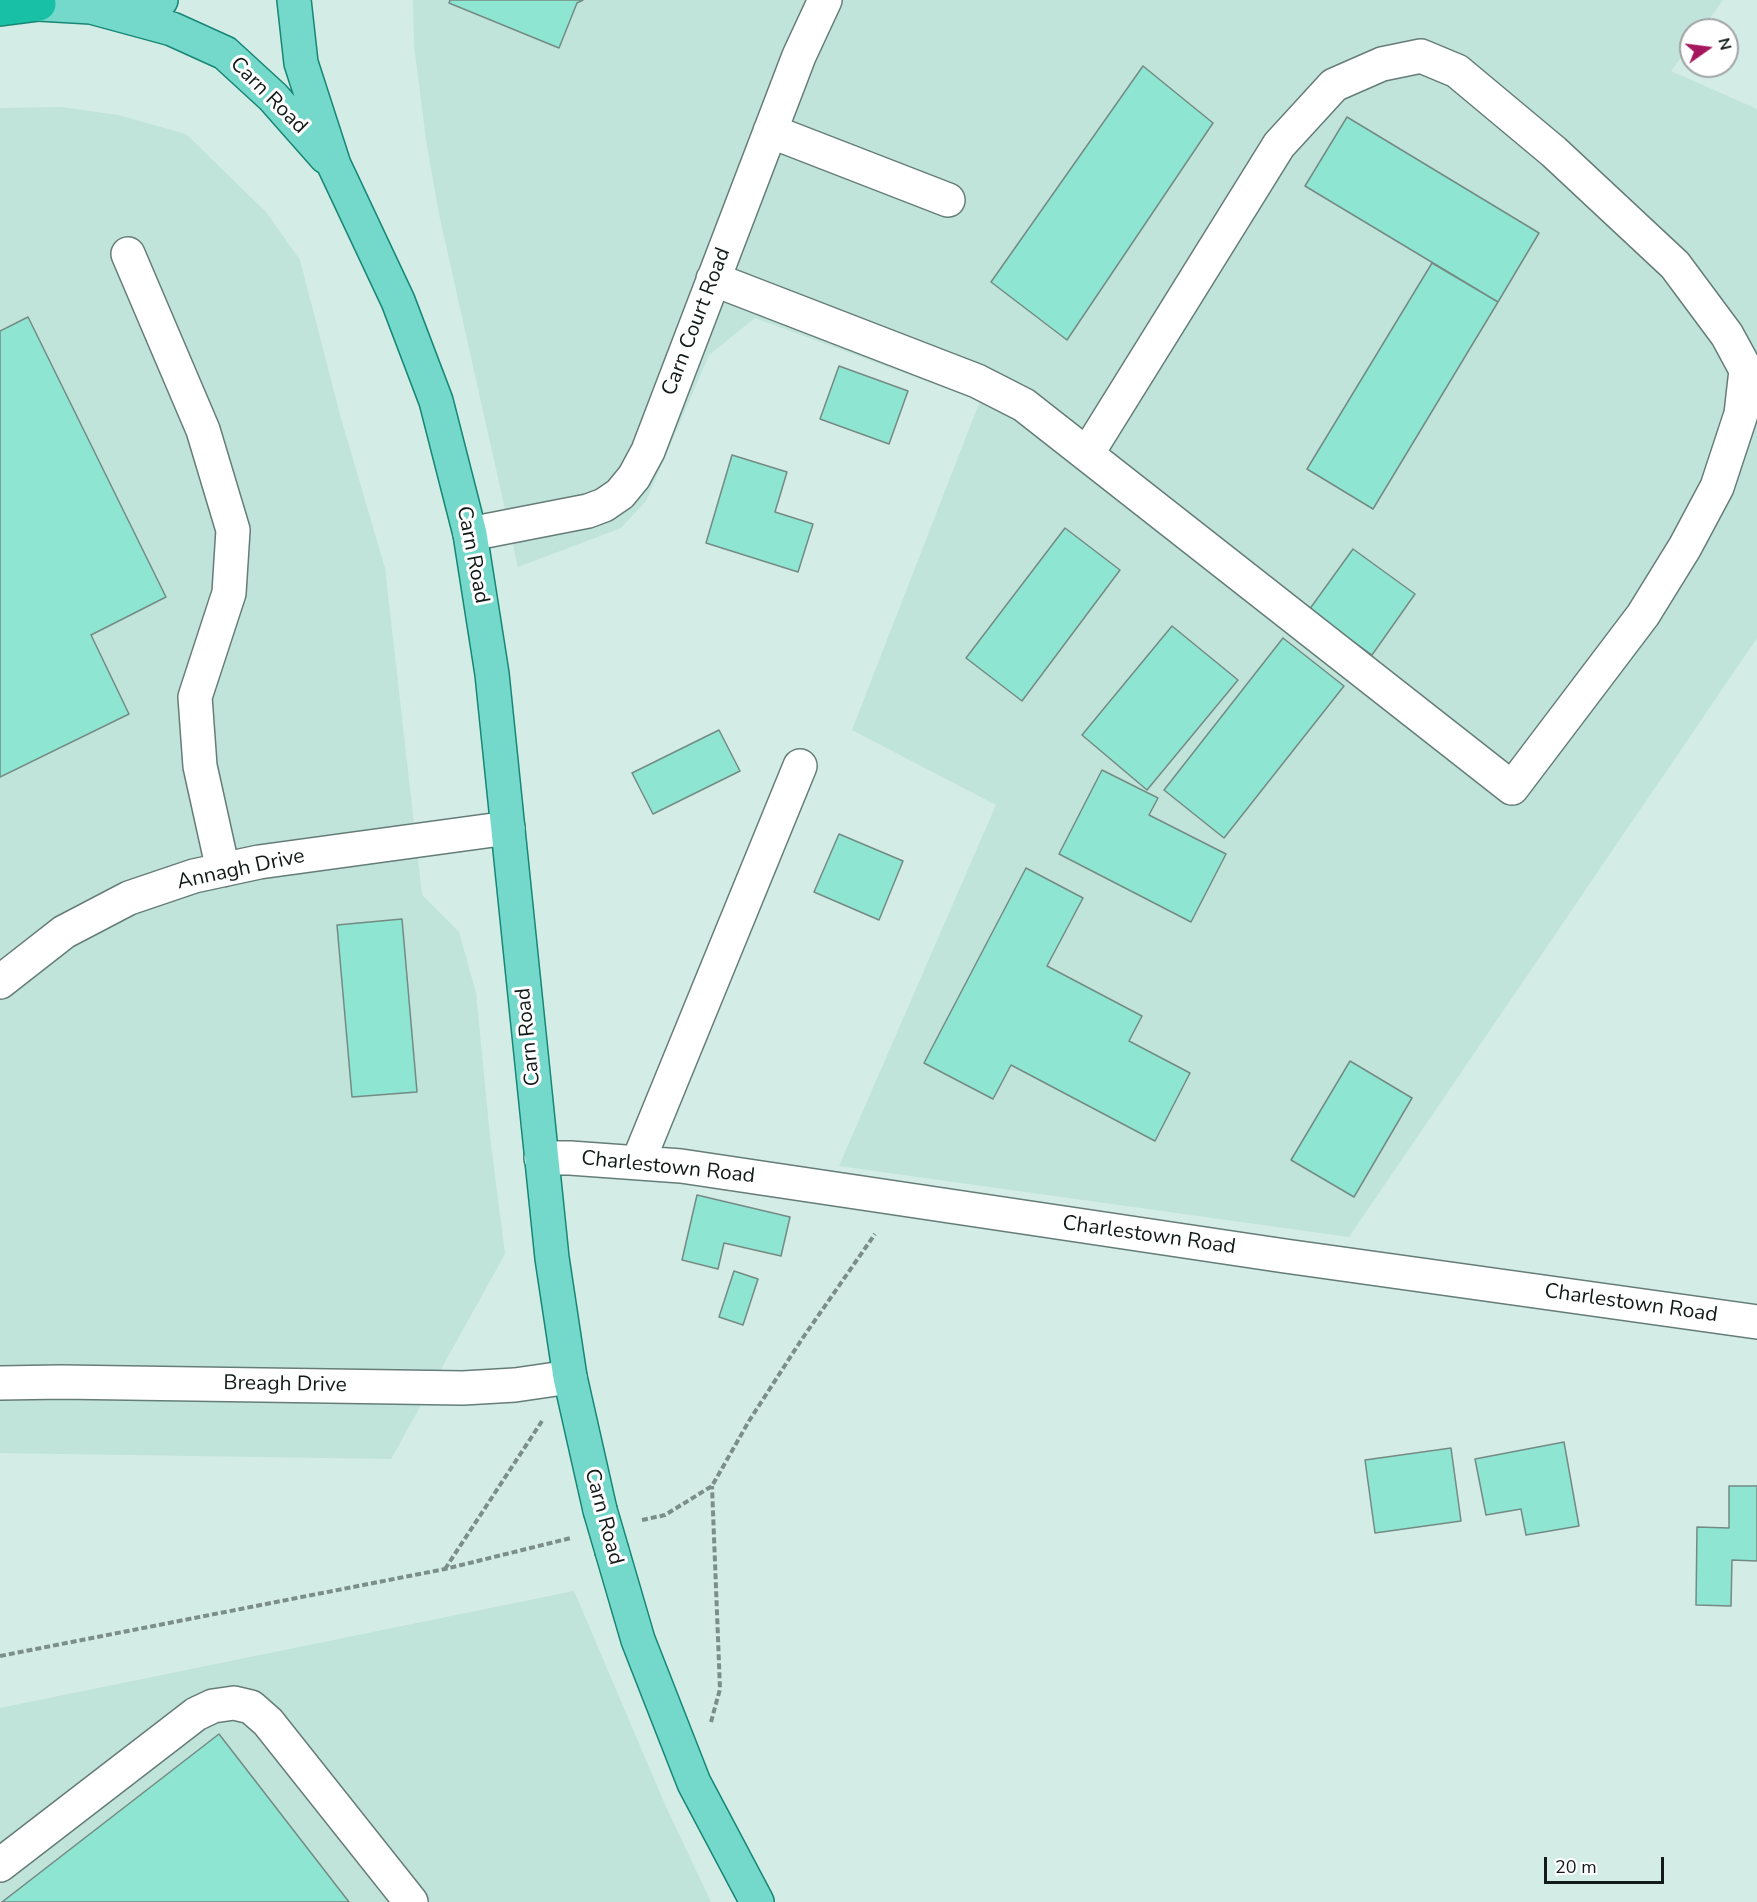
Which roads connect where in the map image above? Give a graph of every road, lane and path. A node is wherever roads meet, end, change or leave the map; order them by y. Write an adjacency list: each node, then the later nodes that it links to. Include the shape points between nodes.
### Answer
1 (161, 0): 5 (main road)
2 (294, 0): 8 (main road, Carn Road, via 301,63)
3 (825, 0): 7 (street, Carn Court Road)
4 (33, 2): 5 (main road); 6 (highway)
5 (91, 7): 8 (main road, Carn Road, via 172,29 225,53 273,97)
6 (0, 9)
7 (770, 131): 9 (street); 11 (street, Carn Court Road)
8 (333, 165): 13 (main road, Carn Road, via 398,301 432,390)
9 (948, 200)
10 (128, 254): 16 (street, via 203,430 233,530 229,593 195,697 200,766)
11 (713, 279): 12 (street, via 977,381 1024,405); 13 (street, Carn Court Road, via 648,451 620,494 588,511)
12 (1087, 454): 12 (street, via 1512,788 1643,615 1685,547 1717,487 1741,414 1746,370 1728,336 1675,265 1554,152 1457,71 1421,56 1382,64 1334,85 1279,145)
13 (470, 534): 15 (main road, Carn Road, via 492,674)
14 (800, 766): 19 (street)
15 (508, 828): 16 (street, Annagh Drive); 18 (main road, Carn Road)
16 (223, 870): 17 (street, Annagh Drive, via 129,898 64,932)
17 (0, 982)
18 (541, 1158): 19 (street, Charlestown Road); 22 (main road, Carn Road)
19 (638, 1162): 20 (street, Charlestown Road)
20 (900, 1199): 21 (street, Charlestown Road); 24 (path, via 802,1339)
21 (1757, 1322)
22 (570, 1377): 23 (street, Breagh Drive, via 463,1388); 27 (path); 29 (main road, Carn Road, bridge, via 600,1510 638,1640)
23 (0, 1383)
24 (712, 1486): 25 (path, via 665,1515); 29 (path, via 720,1689)
25 (642, 1520)
26 (572, 1538): 27 (path)
27 (445, 1569): 28 (path)
28 (0, 1656)
29 (694, 1783): 32 (main road, Carn Road)
30 (0, 1865): 31 (street, via 196,1714 234,1703 251,1707 268,1722)
31 (411, 1902)
32 (757, 1902)

